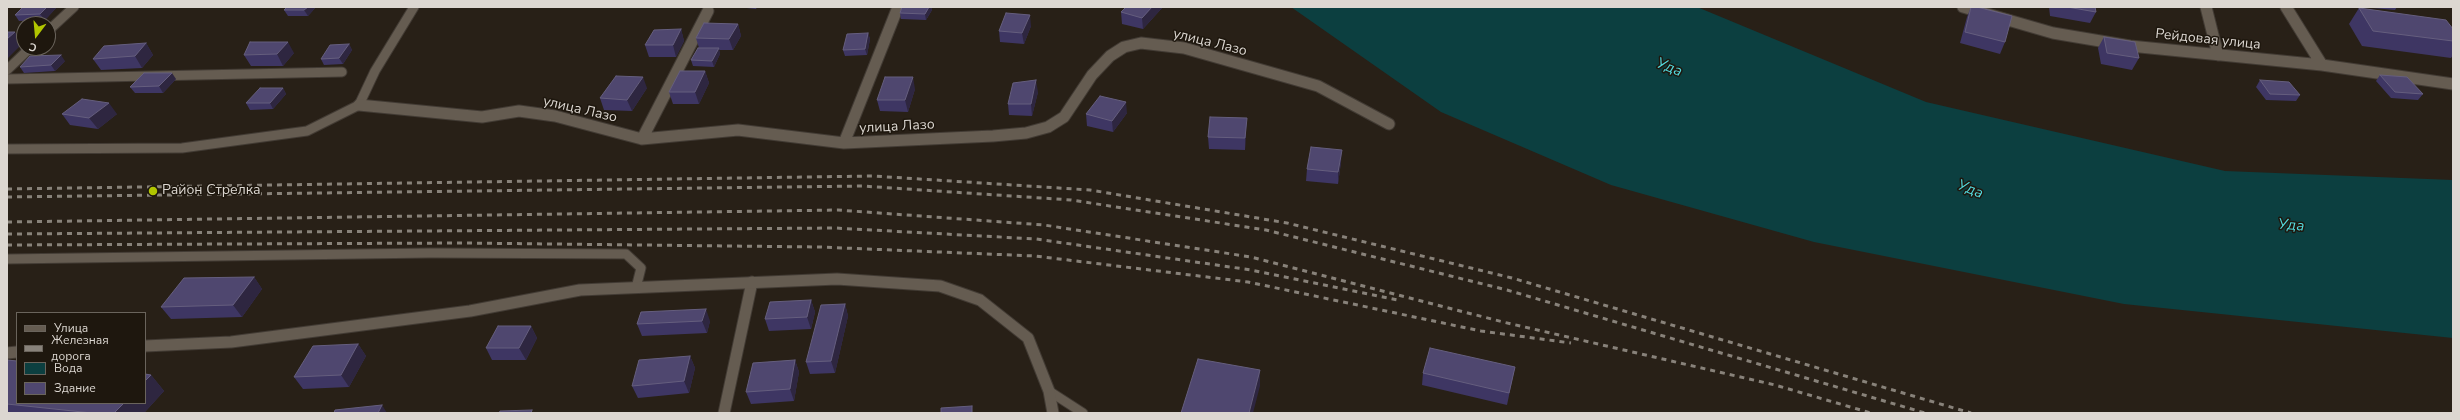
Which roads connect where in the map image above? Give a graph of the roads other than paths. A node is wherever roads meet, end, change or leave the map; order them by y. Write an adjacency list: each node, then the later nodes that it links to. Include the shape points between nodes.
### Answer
1 (74, 7): 8 (lane)
2 (414, 7): 16 (lane, via 374,71)
3 (898, 7): 19 (street)
4 (1963, 7): 9 (street, Рейдовая улица, via 2053,33 2130,46)
5 (2206, 7): 9 (street)
6 (2286, 7): 11 (street)
7 (708, 11): 18 (street)
8 (56, 24)
9 (2218, 54): 11 (street, Рейдовая улица)
10 (22, 56): 12 (lane)
11 (2322, 65): 15 (street, Рейдовая улица)
12 (7, 70)
13 (342, 72): 14 (lane)
14 (7, 79)
15 (2453, 84)
16 (359, 105): 18 (street, улица Лазо, via 475,117 533,113 555,116); 20 (lane, via 307,131 188,148)
17 (1389, 124): 19 (street, улица Лазо, via 1318,86 1184,48 1141,43 1124,47 1110,56 1092,75 1064,117 1048,127 1026,133 993,136)
18 (642, 139): 19 (street, улица Лазо, via 738,130)
19 (844, 143)
20 (7, 149)
21 (7, 259): 23 (lane, via 430,253 626,254 642,268)
22 (752, 282): 23 (street); 25 (street, via 837,279 940,286 980,300 1028,338); 26 (street)
23 (636, 288): 24 (street, via 580,290 470,310 231,342)
24 (146, 346)
25 (1049, 391): 27 (street); 28 (lane)
26 (724, 413)
27 (1053, 413)
28 (1083, 413)

